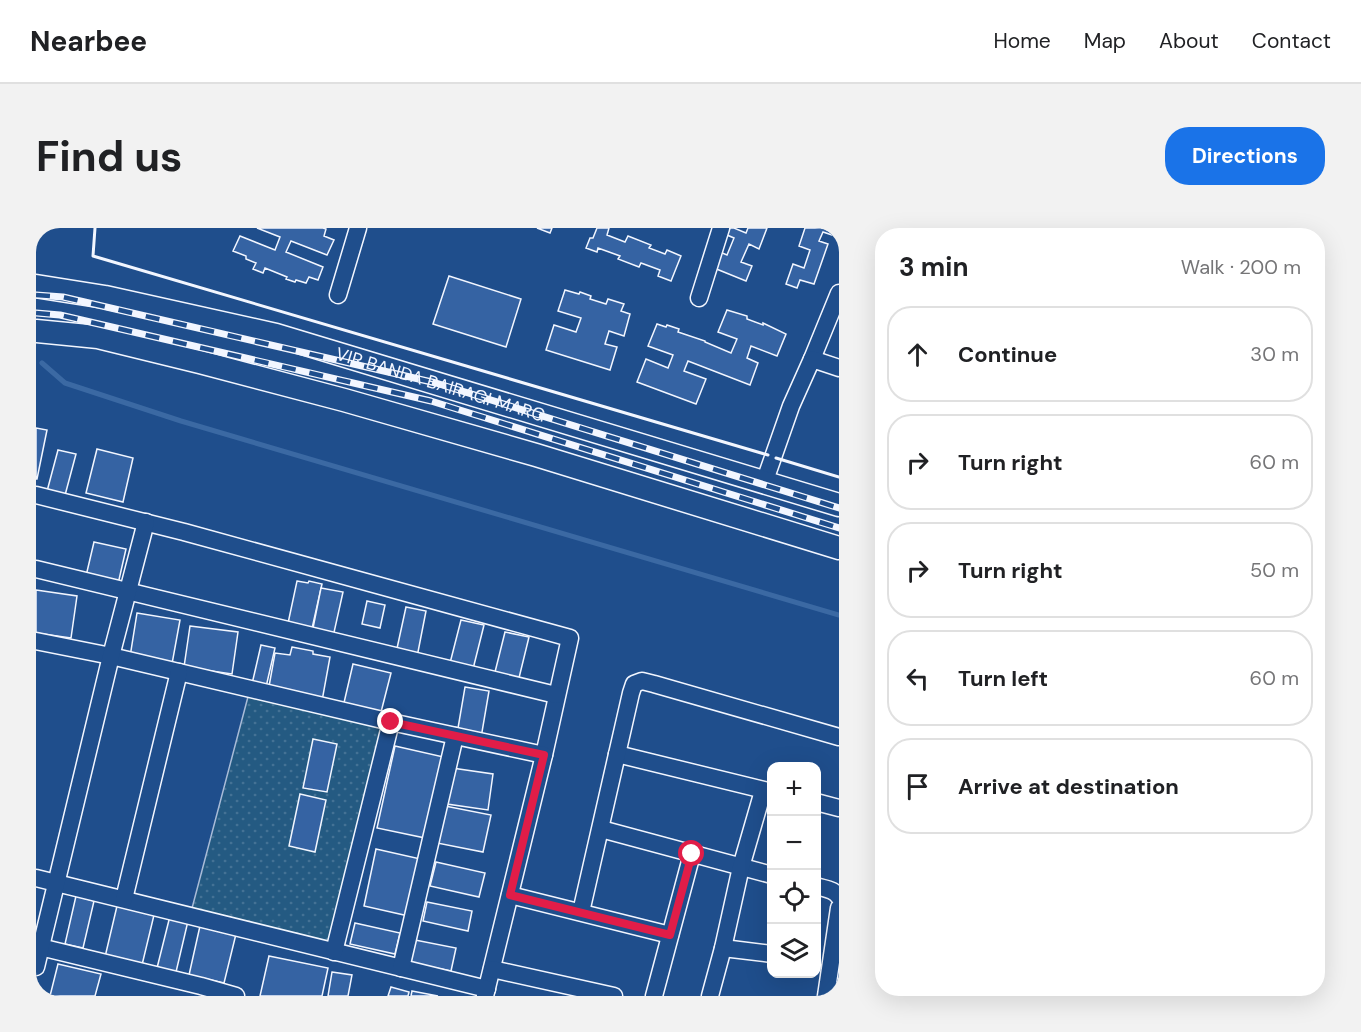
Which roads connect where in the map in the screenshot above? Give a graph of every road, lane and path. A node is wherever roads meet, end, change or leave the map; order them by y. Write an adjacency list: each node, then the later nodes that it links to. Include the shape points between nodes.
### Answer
1 (358, 228): 5 (street)
2 (721, 228): 6 (street)
3 (36, 286): 10 (main road, VIR BANDA BAIRAGI MARG, via 105,297 276,335)
4 (839, 293): 8 (street)
5 (338, 295)
6 (699, 298)
7 (36, 331): 14 (main road, via 98,338 344,400)
8 (812, 359): 9 (street); 10 (street)
9 (839, 368)
10 (764, 483): 12 (main road, VIR BANDA BAIRAGI MARG)
11 (36, 495): 13 (street)
12 (839, 505)
13 (146, 522): 16 (street); 20 (street, via 570,638)
14 (839, 548)
15 (36, 569): 16 (street)
16 (128, 591): 18 (street); 20 (street)
17 (36, 641): 18 (street)
18 (111, 656): 19 (street); 34 (street)
19 (179, 672): 21 (street); 38 (street)
20 (556, 695): 25 (street)
21 (391, 722): 22 (street); 44 (street)
22 (455, 736): 25 (street); 48 (street)
23 (839, 737): 24 (street, via 642,681 634,684)
24 (617, 754): 26 (street); 29 (street)
25 (544, 755): 36 (street)
26 (767, 791): 31 (street)
27 (821, 803): 28 (street)
28 (839, 808)
29 (601, 829): 30 (street); 40 (street)
30 (692, 854): 31 (street); 41 (street)
31 (741, 867): 32 (street); 43 (street)
32 (767, 874)
33 (36, 878): 34 (street)
34 (56, 883): 38 (street); 42 (street)
35 (821, 887): 37 (street)
36 (510, 895): 40 (street); 49 (street)
37 (839, 897)
38 (124, 899): 44 (street)
39 (839, 908): 46 (street)
40 (581, 912): 41 (street)
41 (670, 935): 54 (street)
42 (38, 947): 47 (street); 52 (street)
43 (723, 948): 45 (street); 55 (street)
44 (334, 951): 48 (street)
45 (767, 954)
46 (829, 961): 56 (street)
47 (36, 967)
48 (401, 968): 51 (street)
49 (492, 969): 50 (street); 51 (street)
50 (572, 992): 53 (street)
51 (486, 993)
52 (236, 996)
53 (614, 996)
54 (654, 996)
55 (710, 996)
56 (826, 996)

